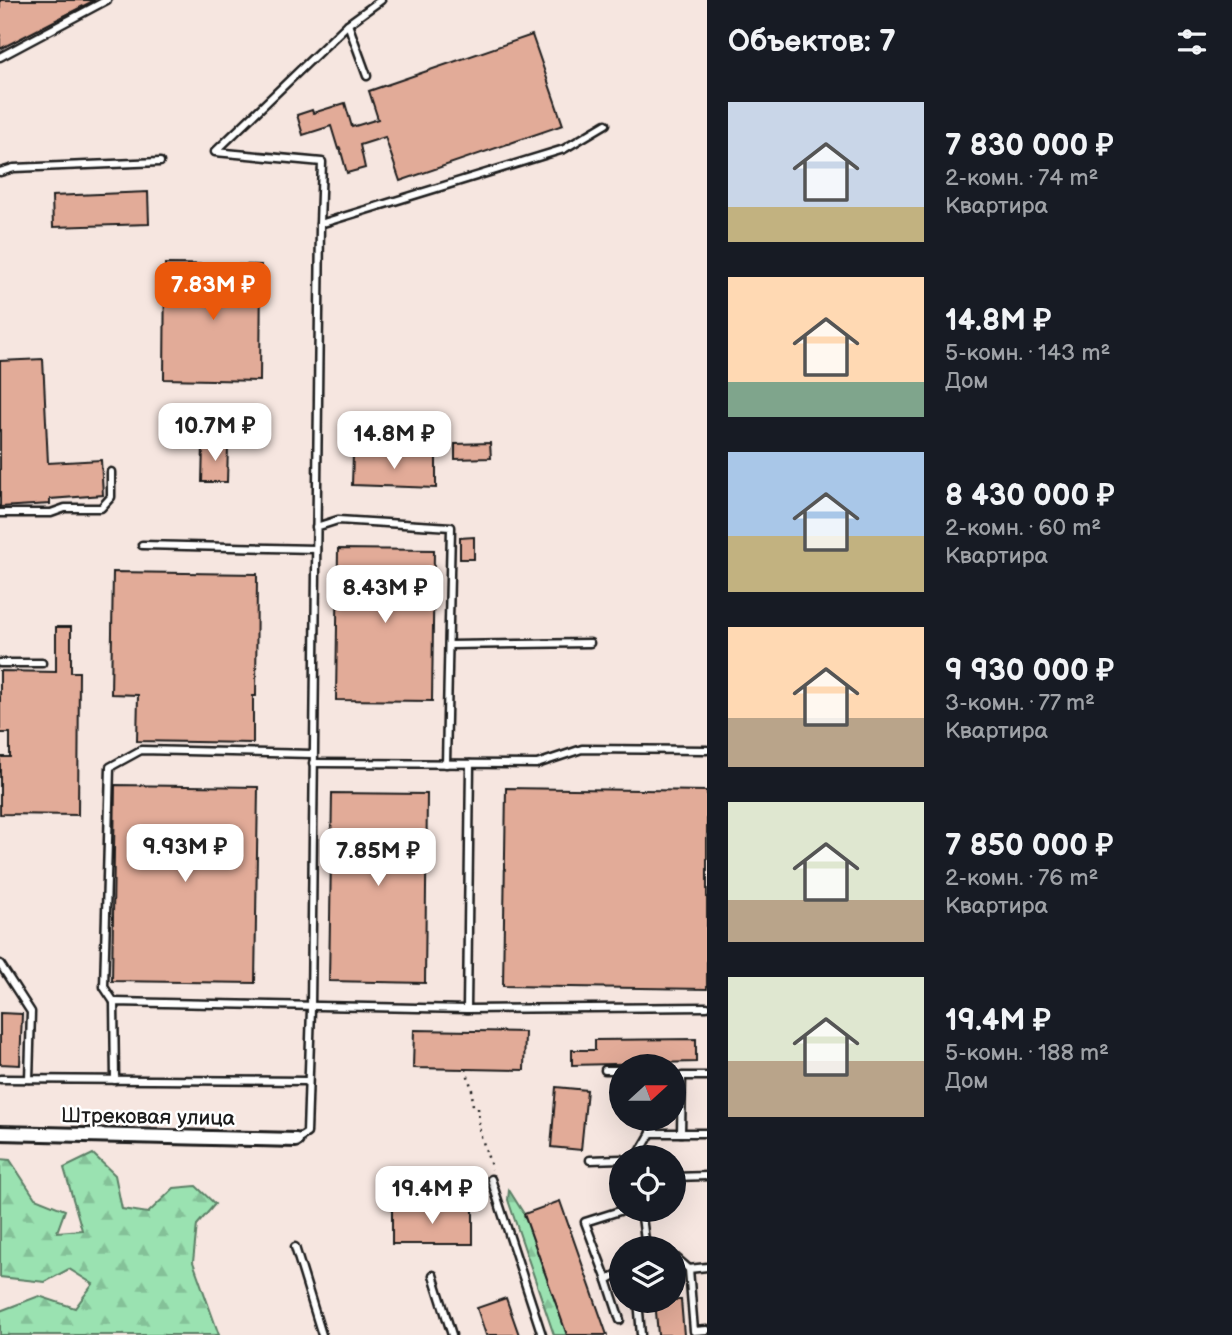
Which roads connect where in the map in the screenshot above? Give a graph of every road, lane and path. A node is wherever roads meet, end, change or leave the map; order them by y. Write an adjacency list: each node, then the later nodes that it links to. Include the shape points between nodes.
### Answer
1 (107, 0): 4 (lane)
2 (381, 0): 3 (lane)
3 (348, 24): 5 (lane); 9 (lane, via 215,152 322,162)
4 (0, 57)
5 (367, 76)
6 (606, 124): 9 (lane, via 564,149)
7 (160, 162): 8 (lane)
8 (0, 172)
9 (320, 224): 12 (lane)
10 (111, 472): 11 (lane, via 111,497 101,508)
11 (0, 513)
12 (316, 527): 14 (lane); 16 (lane, via 338,520 451,527)
13 (142, 545): 14 (lane)
14 (316, 549): 20 (lane)
15 (590, 643): 16 (lane)
16 (450, 645): 22 (lane)
17 (0, 663): 18 (lane)
18 (42, 663)
19 (707, 750): 23 (lane, via 582,749 537,764)
20 (313, 754): 21 (lane); 25 (lane, via 141,750 110,766 104,987)
21 (313, 763): 22 (lane); 27 (lane)
22 (446, 764): 23 (lane)
23 (470, 764): 28 (lane)
24 (0, 964): 32 (lane, via 31,1012)
25 (114, 1002): 27 (lane); 33 (lane)
26 (707, 1007): 28 (lane)
27 (311, 1008): 28 (lane); 34 (lane)
28 (467, 1009)
29 (466, 1069): 35 (path)
30 (707, 1076): 39 (lane, via 682,1076)
31 (0, 1079): 32 (lane)
32 (29, 1079): 33 (lane)
33 (114, 1080): 34 (lane)
34 (307, 1081): 41 (lane, via 307,1133)
35 (473, 1108)
36 (478, 1108): 45 (path, via 480,1133)
37 (0, 1133): 41 (street, Штрековая улица)
38 (651, 1133): 39 (lane); 42 (lane)
39 (681, 1133): 40 (lane)
40 (707, 1133)
41 (296, 1140)
42 (644, 1145)
43 (609, 1159): 44 (lane)
44 (590, 1160)
45 (493, 1171)
46 (707, 1176): 47 (lane)
47 (686, 1177)
48 (491, 1180): 61 (lane)
49 (609, 1214): 55 (lane, via 585,1222)
50 (295, 1247): 59 (lane)
51 (686, 1266): 53 (lane)
52 (707, 1267): 53 (lane)
53 (689, 1269): 58 (lane, via 694,1331)
54 (433, 1275): 60 (lane)
55 (607, 1280): 57 (lane)
56 (639, 1313): 62 (lane)
57 (620, 1320)
58 (707, 1330)
59 (322, 1335)
60 (452, 1335)
61 (542, 1335)
62 (642, 1335)

